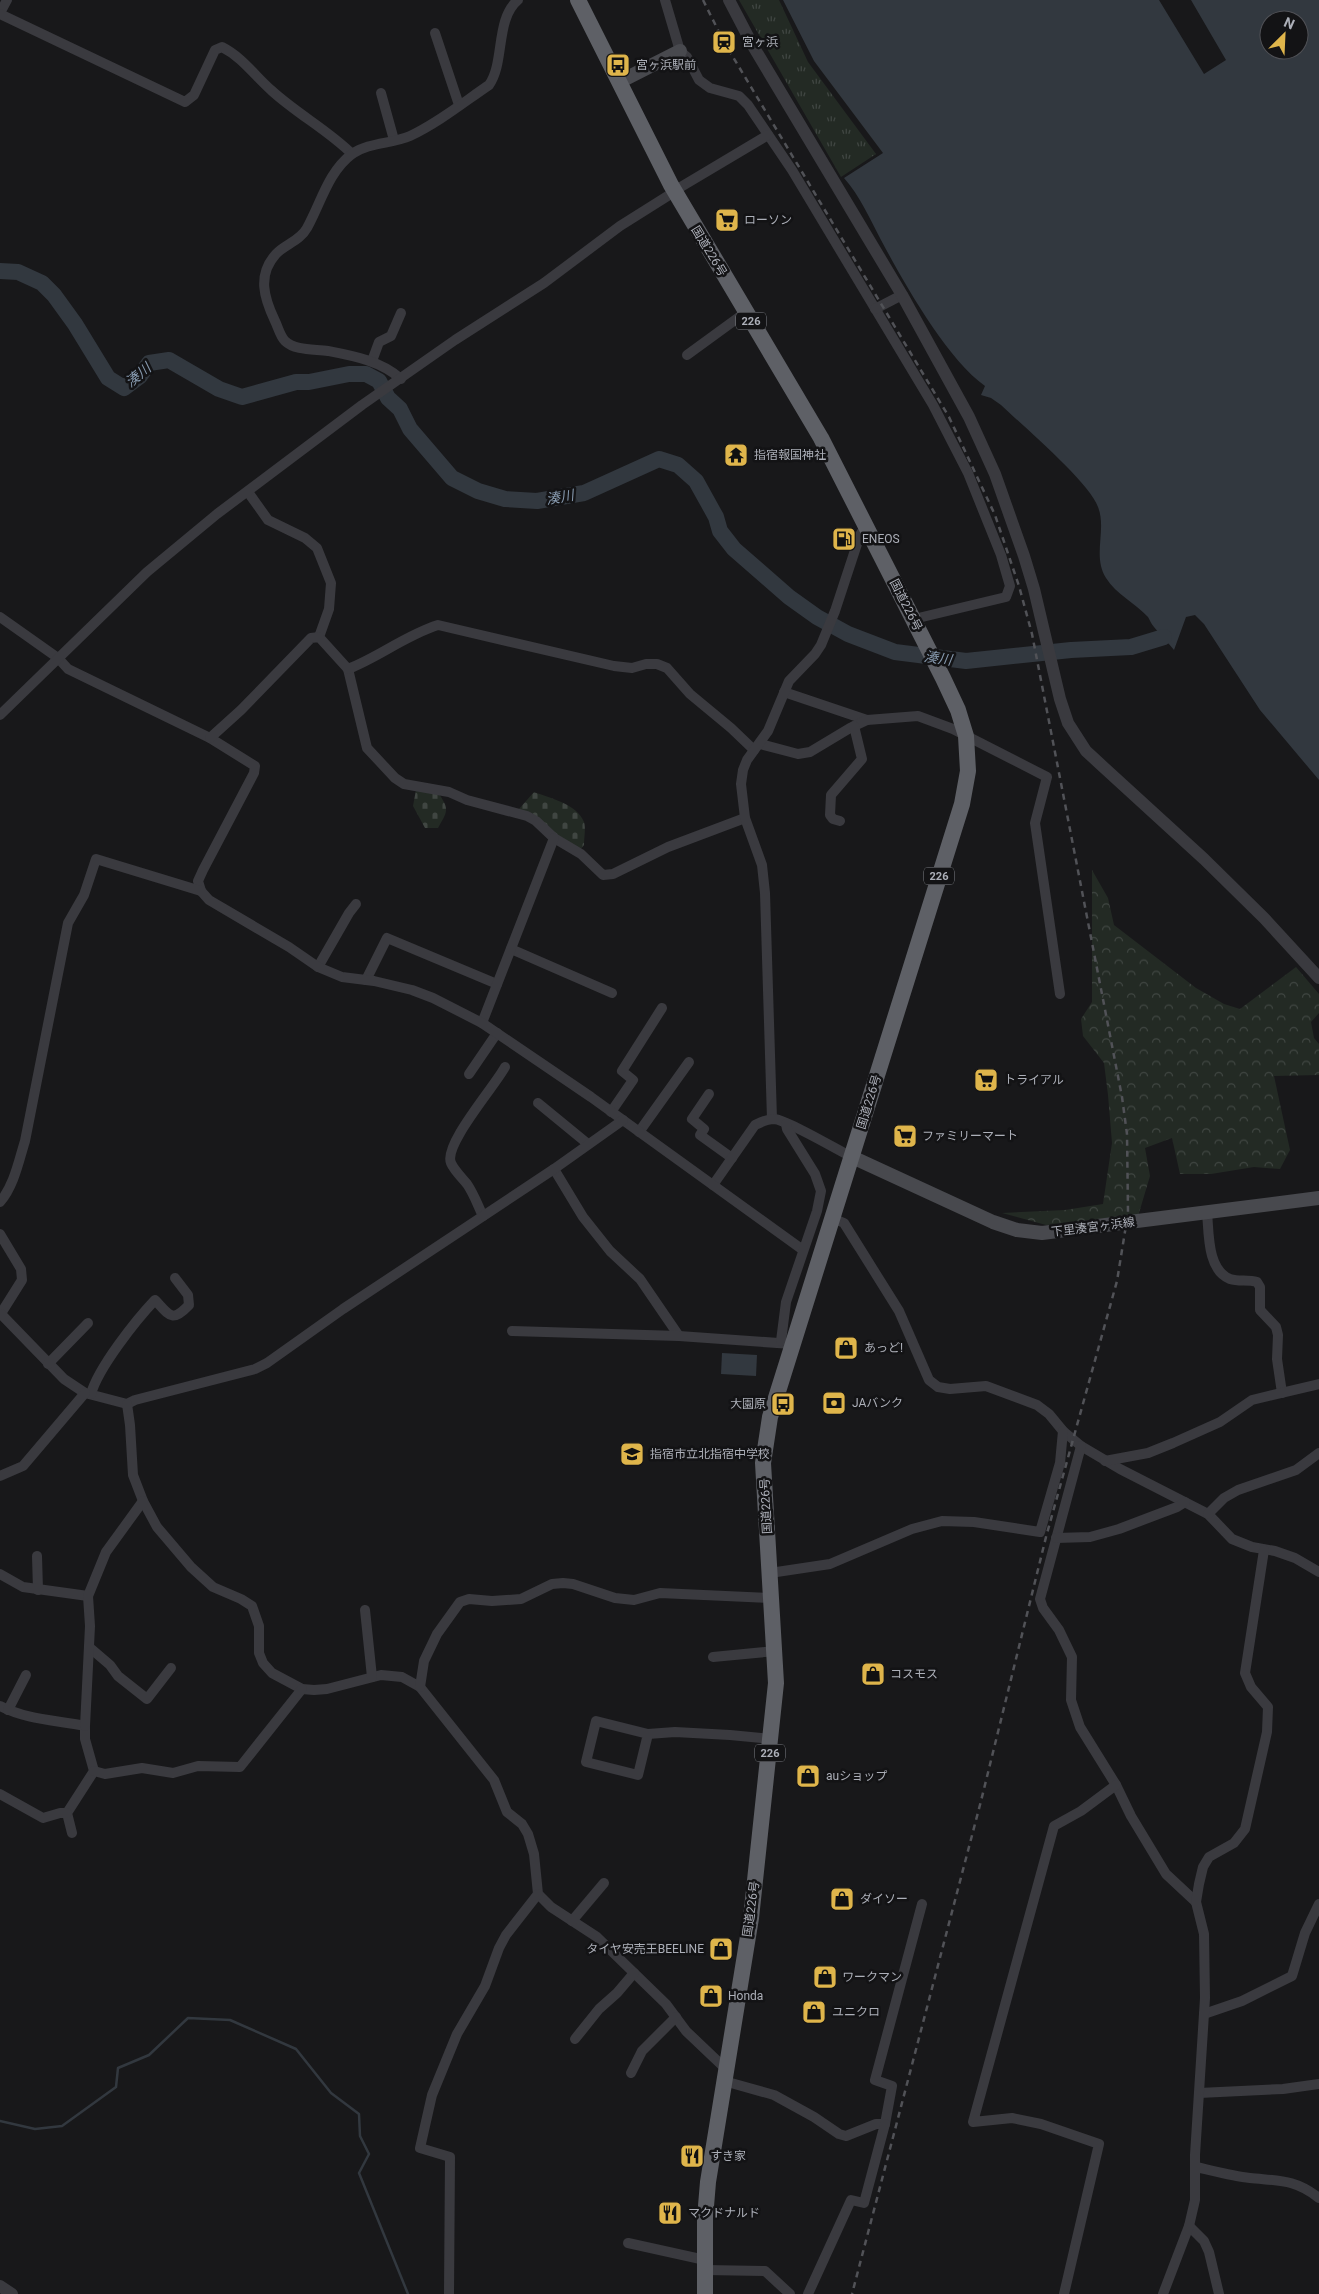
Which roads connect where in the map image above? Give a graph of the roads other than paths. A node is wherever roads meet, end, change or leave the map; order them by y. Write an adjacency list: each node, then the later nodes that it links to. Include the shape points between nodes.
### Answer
1 (7, 0): 6 (street)
2 (518, 0): 11 (street, via 502,34 493,80)
3 (578, 0): 9 (highway, 国道226号 / 226)
4 (665, 0): 8 (street)
5 (729, 0): 16 (street)
6 (0, 13): 14 (street, via 185,102 194,95 215,50 222,47)
7 (435, 33): 11 (street)
8 (680, 51): 9 (main road); 12 (street, via 687,57 699,80 710,88 739,96)
9 (619, 82): 15 (highway, 国道226号 / 226)
10 (381, 93): 13 (street)
11 (459, 105): 13 (street, via 409,136)
12 (768, 135): 15 (street); 17 (street)
13 (394, 140): 14 (street)
14 (352, 154): 21 (street, via 327,185 306,230 276,253 269,264 263,278 264,294 284,340 292,346)
15 (674, 191): 18 (highway, 国道226号 / 226); 22 (street)
16 (902, 295): 17 (street); 44 (street, via 970,417 991,466 1024,556 1068,723 1086,751 1204,859)
17 (875, 309): 26 (street, via 933,405 968,473 1010,586 1006,597)
18 (746, 312): 20 (street); 24 (highway, 国道226号 / 226, via 821,438)
19 (401, 313): 21 (street, via 391,336 379,342)
20 (687, 355)
21 (372, 362): 22 (street, via 390,370)
22 (398, 381): 23 (street)
23 (248, 492): 27 (street, via 268,520 305,538 317,548 331,583 329,609); 28 (street, via 167,554)
24 (866, 525): 26 (highway, 国道226号 / 226); 30 (street, via 821,645 789,681)
25 (0, 617): 28 (street)
26 (914, 619): 34 (highway, 国道226号 / 226, via 958,710)
27 (319, 637): 29 (street); 35 (street, via 311,638)
28 (58, 658): 31 (street); 35 (street, via 68,669)
29 (348, 669): 36 (street, via 438,625 614,666 632,668 657,664 667,668 690,694); 39 (street, via 368,748 395,778 404,784 449,792 527,816)
30 (784, 692): 32 (street); 36 (street, via 768,732)
31 (0, 715)
32 (867, 720): 33 (street); 34 (street, via 918,716)
33 (854, 726): 36 (street, via 810,752 798,754); 38 (street, via 862,759 831,795 830,815)
34 (966, 736): 48 (street, via 1047,776 1036,832); 63 (highway, 国道226号 / 226, via 968,771 962,804)
35 (210, 738): 40 (street, via 255,766 198,881)
36 (757, 747): 37 (street, via 743,770 741,784)
37 (745, 818): 39 (street, via 668,847 613,874 603,875 581,854); 58 (street, via 762,865 766,893)
38 (840, 821)
39 (554, 838): 42 (street)
40 (200, 890): 43 (street, via 209,900); 68 (street, via 96,858 84,895 68,923 25,1141)
41 (356, 904): 43 (street)
42 (511, 949): 46 (street); 47 (street)
43 (318, 967): 45 (street, via 342,977)
44 (1319, 978)
45 (366, 980): 46 (street, via 387,938); 50 (street, via 426,995)
46 (497, 984): 50 (street)
47 (612, 993)
48 (1060, 994)
49 (662, 1008): 57 (street, via 622,1071 633,1080)
50 (482, 1022): 51 (street)
51 (497, 1033): 54 (street); 57 (street)
52 (689, 1062): 61 (street)
53 (505, 1067): 70 (street, via 462,1128 450,1152 450,1162 469,1186)
54 (469, 1074)
55 (709, 1094): 64 (street, via 692,1119 704,1129 700,1135)
56 (538, 1103): 62 (street)
57 (611, 1112): 59 (street)
58 (772, 1119): 60 (street); 64 (street, via 755,1126)
59 (623, 1120): 61 (street); 62 (street)
60 (786, 1124): 63 (street); 73 (street, via 818,1180 820,1191 818,1211)
61 (639, 1132): 66 (street)
62 (588, 1144): 65 (street)
63 (852, 1157): 69 (main road, 下里湊宮ヶ浜線, via 1006,1227 1042,1233); 71 (highway, 国道226号 / 226)
64 (732, 1158): 66 (street)
65 (554, 1169): 70 (street); 78 (street, via 583,1217 610,1251 640,1279)
66 (713, 1185): 73 (street)
67 (1319, 1198): 69 (main road, 下里湊宮ヶ浜線)
68 (0, 1202)
69 (1206, 1212): 83 (street, via 1212,1258 1217,1268 1229,1278 1253,1280 1260,1287 1260,1310 1276,1327 1278,1335 1277,1359)
70 (482, 1216): 84 (street, via 268,1363)
71 (832, 1218): 79 (highway, 国道226号 / 226); 85 (street, via 844,1223 899,1311 929,1380 950,1389 986,1386 1002,1390 1049,1414)
72 (0, 1234): 75 (street, via 23,1275)
73 (803, 1250): 79 (street, via 786,1302)
74 (176, 1278): 82 (street, via 188,1295 189,1305 174,1317 155,1300 136,1321)
75 (0, 1314): 80 (street)
76 (88, 1323): 80 (street)
77 (512, 1331): 78 (street)
78 (679, 1336): 79 (street)
79 (787, 1342): 97 (highway, 国道226号 / 226, via 763,1462)
80 (48, 1364): 82 (street, via 64,1379)
81 (1319, 1384): 83 (street)
82 (88, 1393): 84 (street); 89 (street, via 23,1466)
83 (1282, 1393): 88 (street, via 1252,1400 1220,1422 1148,1453)
84 (127, 1404): 90 (street, via 131,1462)
85 (1063, 1431): 86 (street); 97 (street, via 1060,1463 1040,1532 974,1522 942,1521 912,1529 830,1564)
86 (1081, 1446): 88 (street); 93 (street)
87 (1319, 1453): 92 (street, via 1296,1470 1238,1490)
88 (1105, 1461): 91 (street)
89 (0, 1476)
90 (143, 1501): 100 (street, via 106,1552); 110 (street, via 157,1527 206,1582 252,1606 259,1626 259,1653 263,1663 272,1674)
91 (1185, 1502): 92 (street); 93 (street, via 1119,1529 1090,1537)
92 (1208, 1514): 94 (street, via 1232,1538)
93 (1056, 1538): 116 (street, via 1040,1599 1042,1608 1060,1630 1072,1657 1074,1715)
94 (1264, 1550): 96 (street, via 1295,1558); 122 (street, via 1245,1673 1251,1687 1268,1708 1267,1732 1245,1828 1234,1843 1205,1862)
95 (37, 1556): 99 (street)
96 (1319, 1572)
97 (770, 1573): 101 (highway, 国道226号 / 226)
98 (0, 1574): 99 (street, via 23,1587)
99 (38, 1590): 100 (street)
100 (88, 1596): 103 (street)
101 (772, 1598): 104 (highway, 国道226号 / 226); 109 (street, via 660,1593 634,1600 563,1583 552,1584 521,1600 504,1602 469,1598 460,1602 437,1634 424,1661)
102 (365, 1610): 108 (street)
103 (90, 1647): 106 (street, via 118,1676 147,1699); 112 (street)
104 (776, 1651): 105 (street); 114 (highway, 国道226号 / 226)
105 (713, 1657)
106 (171, 1668)
107 (26, 1675): 111 (street)
108 (372, 1677): 109 (street, via 402,1677); 110 (street, via 327,1689)
109 (420, 1687): 121 (street, via 494,1780 507,1812 522,1824 528,1834 534,1854)
110 (302, 1689): 115 (street, via 240,1767 198,1766 173,1772 142,1768 105,1774)
111 (4, 1708): 112 (street, via 28,1717)
112 (85, 1726): 115 (street, via 85,1739)
113 (648, 1734): 113 (street, via 596,1721 586,1762 638,1775); 114 (street, via 721,1734)
114 (771, 1739): 131 (highway, 国道226号 / 226, via 751,1918)
115 (94, 1771): 118 (street)
116 (1116, 1785): 122 (street, via 1166,1874); 146 (street, via 1054,1826 973,2122 1012,2118 1042,2124 1100,2144)
117 (0, 1794): 118 (street, via 43,1818)
118 (67, 1813): 119 (street)
119 (72, 1833)
120 (604, 1883): 125 (street)
121 (538, 1894): 125 (street); 142 (street, via 499,1948 486,1986 457,2034 424,2122 420,2148 450,2158)
122 (1196, 1902): 127 (street, via 1204,1934)
123 (922, 1904): 134 (street, via 875,2080 892,2086)
124 (1319, 1904): 127 (street, via 1305,1933 1292,1976 1242,2001)
125 (572, 1921): 126 (street, via 586,1928)
126 (634, 1973): 128 (street); 129 (street)
127 (1204, 2014): 133 (street)
128 (676, 2017): 130 (street, via 642,2052); 131 (street)
129 (575, 2039)
130 (631, 2073)
131 (725, 2075): 134 (street, via 774,2094 839,2134 846,2136 876,2124); 139 (highway, 国道226号 / 226, via 708,2182)
132 (1319, 2084): 133 (street)
133 (1199, 2093): 135 (street)
134 (885, 2124): 145 (street, via 864,2203 851,2200)
135 (1196, 2167): 136 (street, via 1250,2178 1293,2182); 137 (street, via 1195,2200)
136 (1319, 2198)
137 (1189, 2226): 147 (street); 148 (street, via 1204,2241)
138 (628, 2242): 139 (street)
139 (705, 2265): 143 (highway, 国道226号 / 226); 144 (street, via 765,2272)
140 (0, 2286): 141 (street)
141 (12, 2294)
142 (449, 2294)
143 (705, 2294)
144 (790, 2294)
145 (808, 2294)
146 (1064, 2294)
147 (1163, 2294)
148 (1220, 2294)

